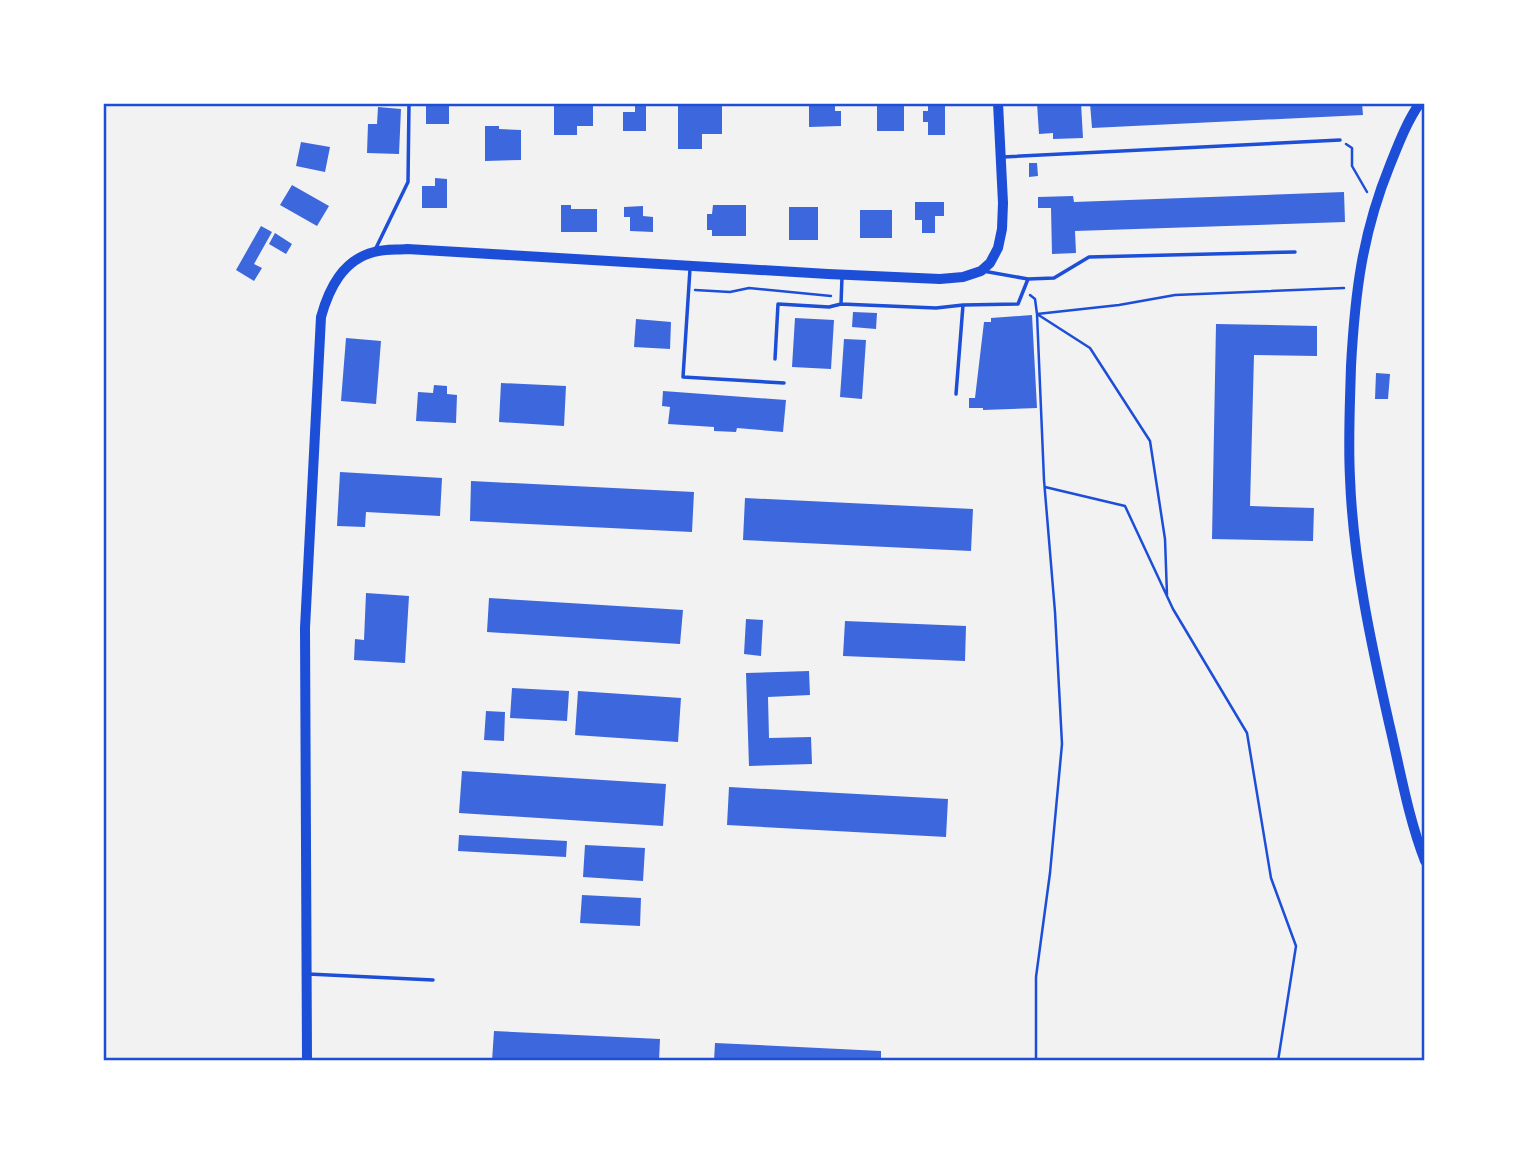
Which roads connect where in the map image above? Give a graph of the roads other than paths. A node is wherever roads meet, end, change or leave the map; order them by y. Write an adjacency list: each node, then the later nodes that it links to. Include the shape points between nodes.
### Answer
1 (409, 103): 6 (lane, via 408,183)
2 (998, 103): 5 (main road)
3 (1420, 103): 17 (main road, via 1374,204 1354,320 1349,417 1356,542 1375,659 1404,791)
4 (1340, 140): 5 (lane)
5 (1001, 157): 9 (main road, via 1002,229 998,248)
6 (374, 252): 8 (main road, via 407,250); 18 (main road, via 352,261 338,276 327,293 321,317 305,628)
7 (1295, 252): 11 (lane, via 1089,257 1054,278)
8 (690, 267): 10 (main road); 15 (lane, via 683,377)
9 (981, 271): 10 (main road, via 940,279); 11 (lane)
10 (842, 274): 12 (lane)
11 (1028, 279): 13 (lane, via 1021,302 1015,305)
12 (841, 304): 13 (lane); 14 (lane, via 778,304)
13 (963, 305): 16 (lane)
14 (775, 359)
15 (784, 383)
16 (956, 394)
17 (1425, 861)
18 (306, 974): 19 (lane); 20 (main road)
19 (433, 980)
20 (307, 1061)

